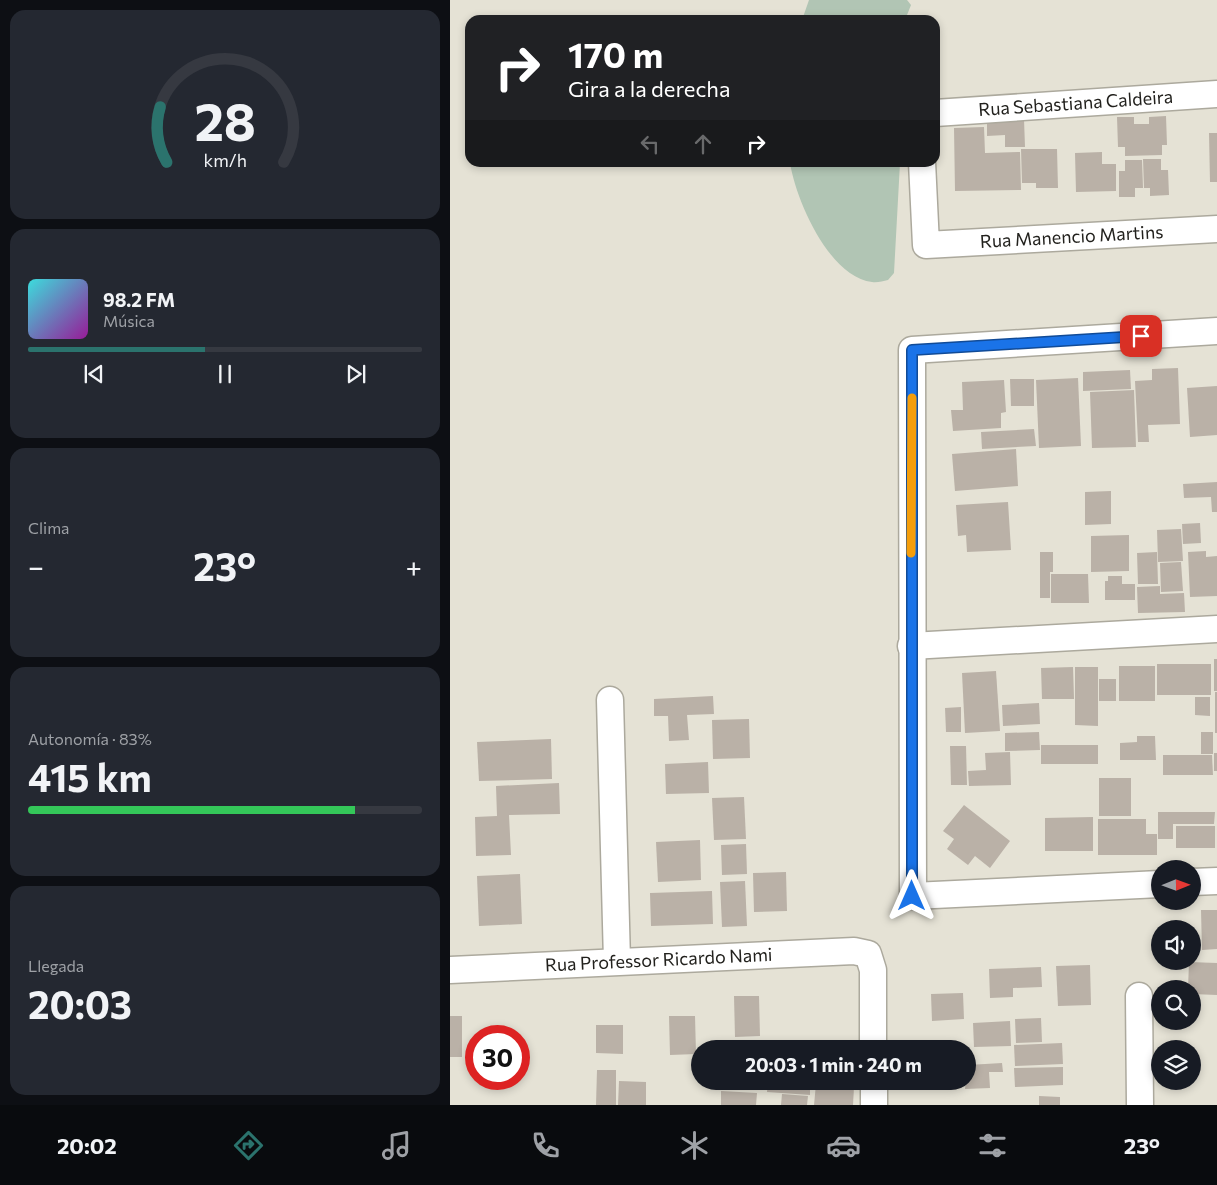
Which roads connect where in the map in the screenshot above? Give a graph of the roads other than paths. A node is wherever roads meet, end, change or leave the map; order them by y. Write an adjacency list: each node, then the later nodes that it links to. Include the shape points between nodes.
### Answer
1 (1217, 94): 2 (street, Rua Sebastiana Caldeira)
2 (940, 113)
3 (922, 167): 4 (street, Rua Manencio Martins, via 926,245)
4 (1217, 229)
5 (1217, 331): 7 (street, via 912,350)
6 (1217, 629): 7 (street)
7 (911, 646): 11 (street, via 912,896)
8 (610, 700): 12 (street)
9 (1217, 881): 10 (street)
10 (1201, 882)
11 (1151, 884)
12 (617, 961): 13 (street, Rua Professor Ricardo Nami); 15 (street, Rua Professor Ricardo Nami, via 854,950 868,954 873,970)
13 (450, 970)
14 (1139, 996): 18 (street)
15 (873, 1040)
16 (874, 1090): 17 (street)
17 (874, 1105)
18 (1140, 1105)

